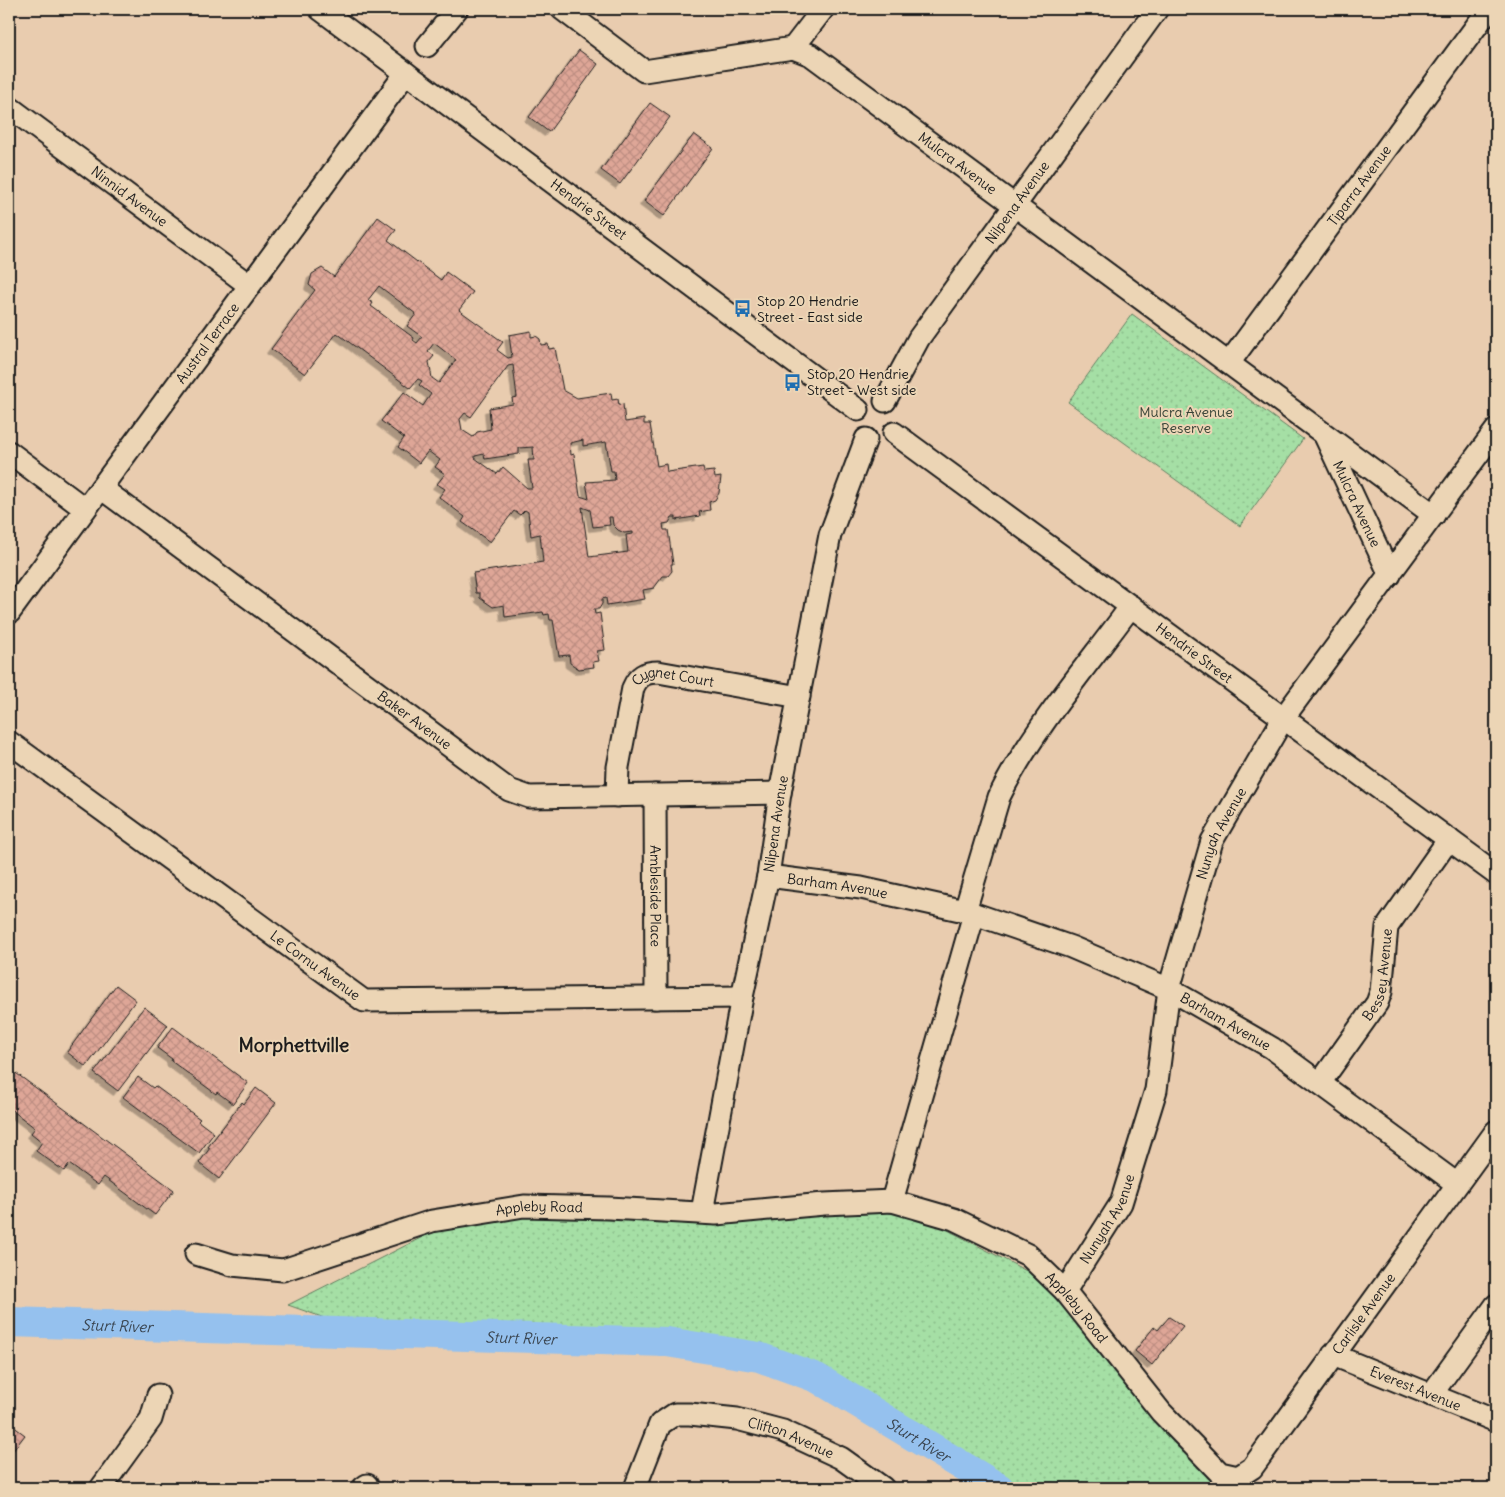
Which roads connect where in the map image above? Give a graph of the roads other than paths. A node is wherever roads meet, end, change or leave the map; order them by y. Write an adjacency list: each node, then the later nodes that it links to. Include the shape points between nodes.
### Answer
1 (320, 9): 9 (street, Hendrie Street)
2 (457, 9): 7 (street)
3 (562, 9): 8 (street, via 644,71)
4 (823, 9): 8 (street)
5 (1158, 9): 11 (street, Nilpena Avenue)
6 (1489, 9): 13 (street, Tiparra Avenue)
7 (427, 46)
8 (793, 48): 11 (street, Mulcra Avenue, via 811,56)
9 (406, 73): 12 (street, Austral Terrace); 15 (street, Hendrie Street)
10 (9, 107): 12 (street, Ninnid Avenue)
11 (1013, 206): 13 (street, Mulcra Avenue); 14 (street, Nilpena Avenue, via 919,338)
12 (250, 285): 21 (street, Austral Terrace)
13 (1229, 363): 18 (street, Mulcra Avenue)
14 (884, 401): 15 (street, via 869,400); 17 (street, via 891,404 897,416)
15 (858, 410): 19 (street, via 855,424)
16 (1496, 430): 23 (street, Nunyah Avenue)
17 (894, 433): 19 (street, via 883,441); 25 (street, Hendrie Street)
18 (1324, 434): 23 (street, Mulcra Avenue); 24 (street, Mulcra Avenue)
19 (866, 440): 27 (street, Nilpena Avenue, via 830,535)
20 (9, 452): 22 (street)
21 (102, 488): 22 (street, Austral Terrace); 32 (street, Baker Avenue, via 509,790 528,797)
22 (86, 509): 26 (street, Austral Terrace)
23 (1434, 514): 24 (street, Nunyah Avenue)
24 (1390, 575): 28 (street, Nunyah Avenue)
25 (1132, 606): 28 (street, Hendrie Street); 36 (street, via 1035,736 999,797)
26 (9, 613)
27 (799, 697): 30 (street, Nilpena Avenue); 32 (street, Cygnet Court, via 658,672 645,673 633,688 618,767)
28 (1284, 717): 33 (street, Hendrie Street); 37 (street, Nunyah Avenue, via 1212,841)
29 (9, 742): 39 (street, Le Cornu Avenue, via 364,1001)
30 (780, 793): 31 (street, Baker Avenue); 35 (street, Nilpena Avenue)
31 (655, 795): 32 (street, Baker Avenue); 39 (street, Ambleside Place)
32 (617, 796)
33 (1449, 839): 34 (street, Hendrie Street); 40 (street, Bessey Avenue, via 1387,927 1381,992 1377,1003)
34 (1496, 874)
35 (768, 876): 36 (street, Barham Avenue, via 861,888); 38 (street, Nilpena Avenue)
36 (969, 912): 37 (street, Barham Avenue, via 1071,946); 43 (street)
37 (1170, 989): 40 (street, Barham Avenue, via 1272,1048); 46 (street, Nunyah Avenue, via 1156,1090 1121,1203)
38 (742, 997): 39 (street, Le Cornu Avenue); 44 (street, Nilpena Avenue)
39 (656, 998)
40 (1320, 1084): 42 (street, Barham Avenue)
41 (1496, 1132): 42 (street, Carlisle Avenue)
42 (1458, 1184): 48 (street, Carlisle Avenue)
43 (892, 1201): 44 (street, Appleby Road, via 716,1214); 46 (street, Appleby Road, via 954,1219 1028,1255)
44 (702, 1212): 45 (street, Appleby Road, via 524,1206 432,1221 283,1270 232,1266)
45 (196, 1254)
46 (1064, 1291): 52 (street, Appleby Road, via 1161,1412)
47 (1496, 1305): 50 (street)
48 (1333, 1355): 50 (street, Everest Avenue); 52 (street, Carlisle Avenue, via 1252,1468 1238,1477)
49 (158, 1395): 53 (street, via 151,1419)
50 (1431, 1395): 51 (street, Everest Avenue)
51 (1496, 1421)
52 (1220, 1473)
53 (101, 1488)
54 (636, 1488): 55 (street, Clifton Avenue, via 660,1424 675,1414 738,1419 783,1431 841,1458)
55 (883, 1488)

